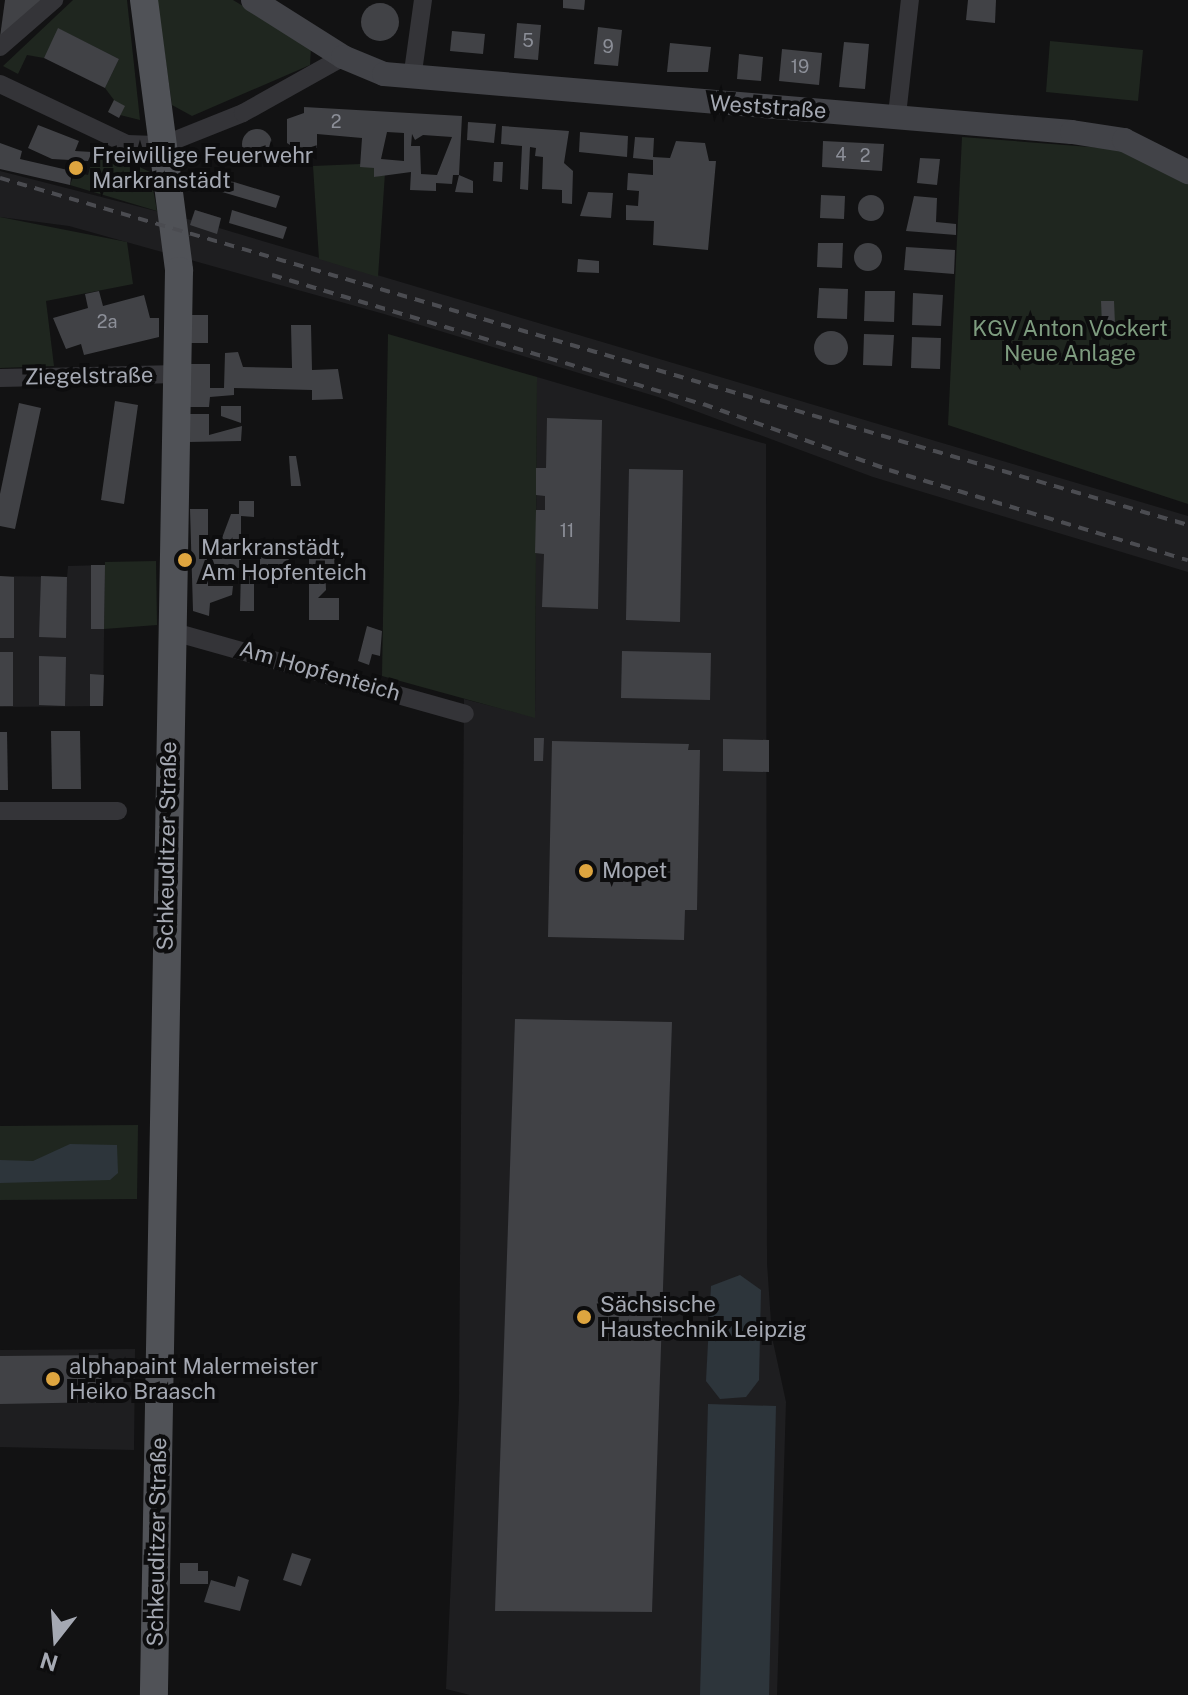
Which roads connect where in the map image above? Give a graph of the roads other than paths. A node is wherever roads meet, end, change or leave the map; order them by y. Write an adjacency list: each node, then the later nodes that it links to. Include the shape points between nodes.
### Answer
1 (54, 0): 6 (street)
2 (144, 0): 11 (main road, Schkeuditzer Straße)
3 (253, 0): 7 (main road, Weststraße)
4 (423, 0): 8 (street)
5 (910, 0): 10 (street)
6 (0, 47)
7 (343, 57): 8 (main road, Weststraße); 11 (street, via 243,113)
8 (412, 79): 10 (main road, Weststraße)
9 (0, 84): 11 (street, via 127,144)
10 (897, 115): 12 (main road, Weststraße, via 1124,140)
11 (163, 145): 13 (main road, Schkeuditzer Straße, via 178,259)
12 (1188, 172)
13 (178, 374): 14 (street, Ziegelstraße); 15 (main road, Schkeuditzer Straße)
14 (0, 378)
15 (174, 632): 16 (street, Am Hopfenteich); 19 (main road, Schkeuditzer Straße)
16 (465, 714)
17 (0, 811): 18 (street)
18 (118, 811)
19 (154, 1695)

